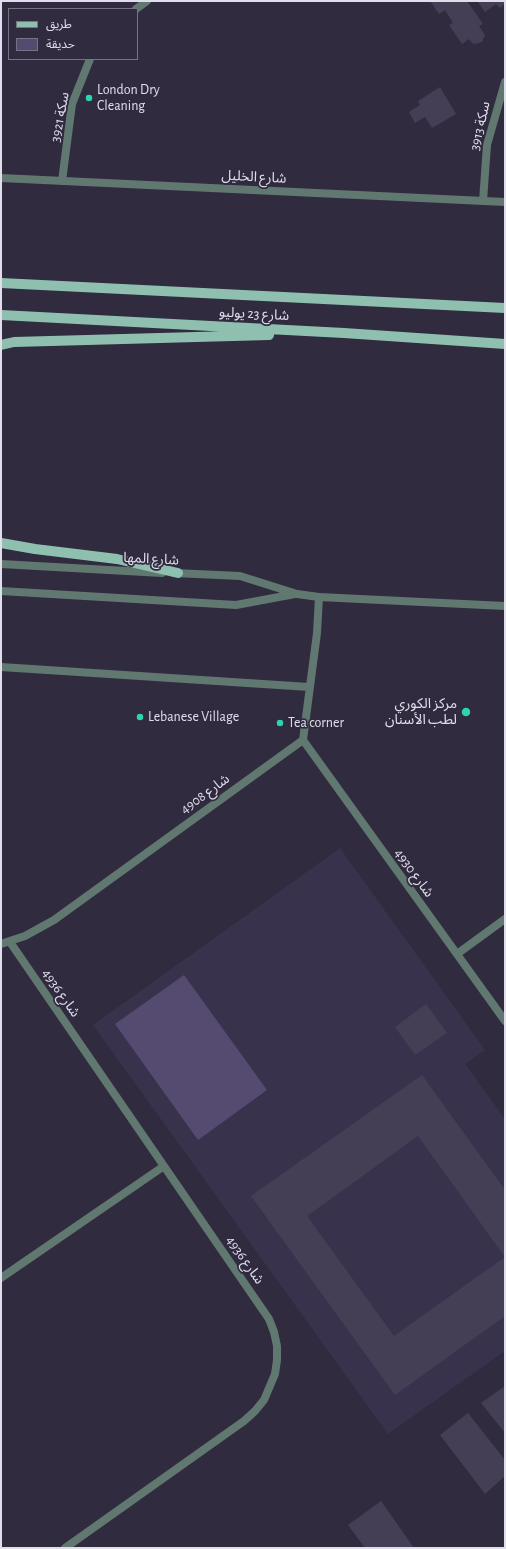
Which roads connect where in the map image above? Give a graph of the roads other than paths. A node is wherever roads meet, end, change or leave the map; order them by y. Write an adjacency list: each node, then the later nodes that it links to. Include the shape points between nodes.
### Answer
1 (147, 1): 2 (street)
2 (137, 8)
3 (90, 60): 6 (street, سكة 3921, via 72,104)
4 (505, 82): 7 (street, سكة 3913, via 487,145)
5 (1, 178): 6 (street, شارع الخليل)
6 (62, 181): 7 (street, شارع الخليل)
7 (483, 201): 8 (street, شارع الخليل)
8 (505, 202)
9 (1, 283): 10 (main road, شارع 23 يوليو)
10 (505, 308)
11 (1, 315): 12 (main road, شارع 23 يوليو)
12 (344, 333): 13 (main road, شارع 23 يوليو); 14 (main road, via 14,342)
13 (505, 344)
14 (1, 345)
15 (1, 543): 17 (main road, via 117,559)
16 (1, 564): 17 (street, شارع المها)
17 (178, 573): 19 (street, شارع المها, via 240,576)
18 (1, 591): 19 (street, شارع المها, via 236,605)
19 (297, 594): 20 (street, شارع المها)
20 (320, 597): 21 (street, شارع المها); 23 (street, via 318,633)
21 (505, 606)
22 (1, 666): 23 (street)
23 (309, 687): 24 (street)
24 (303, 740): 26 (street, 4908 شارع, via 54,920); 28 (street, 4930 شارع)
25 (505, 919): 28 (street)
26 (10, 942): 27 (street, 4908 شارع); 30 (street, 4936 شارع)
27 (1, 944)
28 (457, 954): 29 (street, 4930 شارع)
29 (505, 1021)
30 (164, 1166): 31 (street); 32 (street, 4936 شارع, via 269,1319 277,1346 275,1374 264,1400 244,1421)
31 (1, 1278)
32 (65, 1548)

